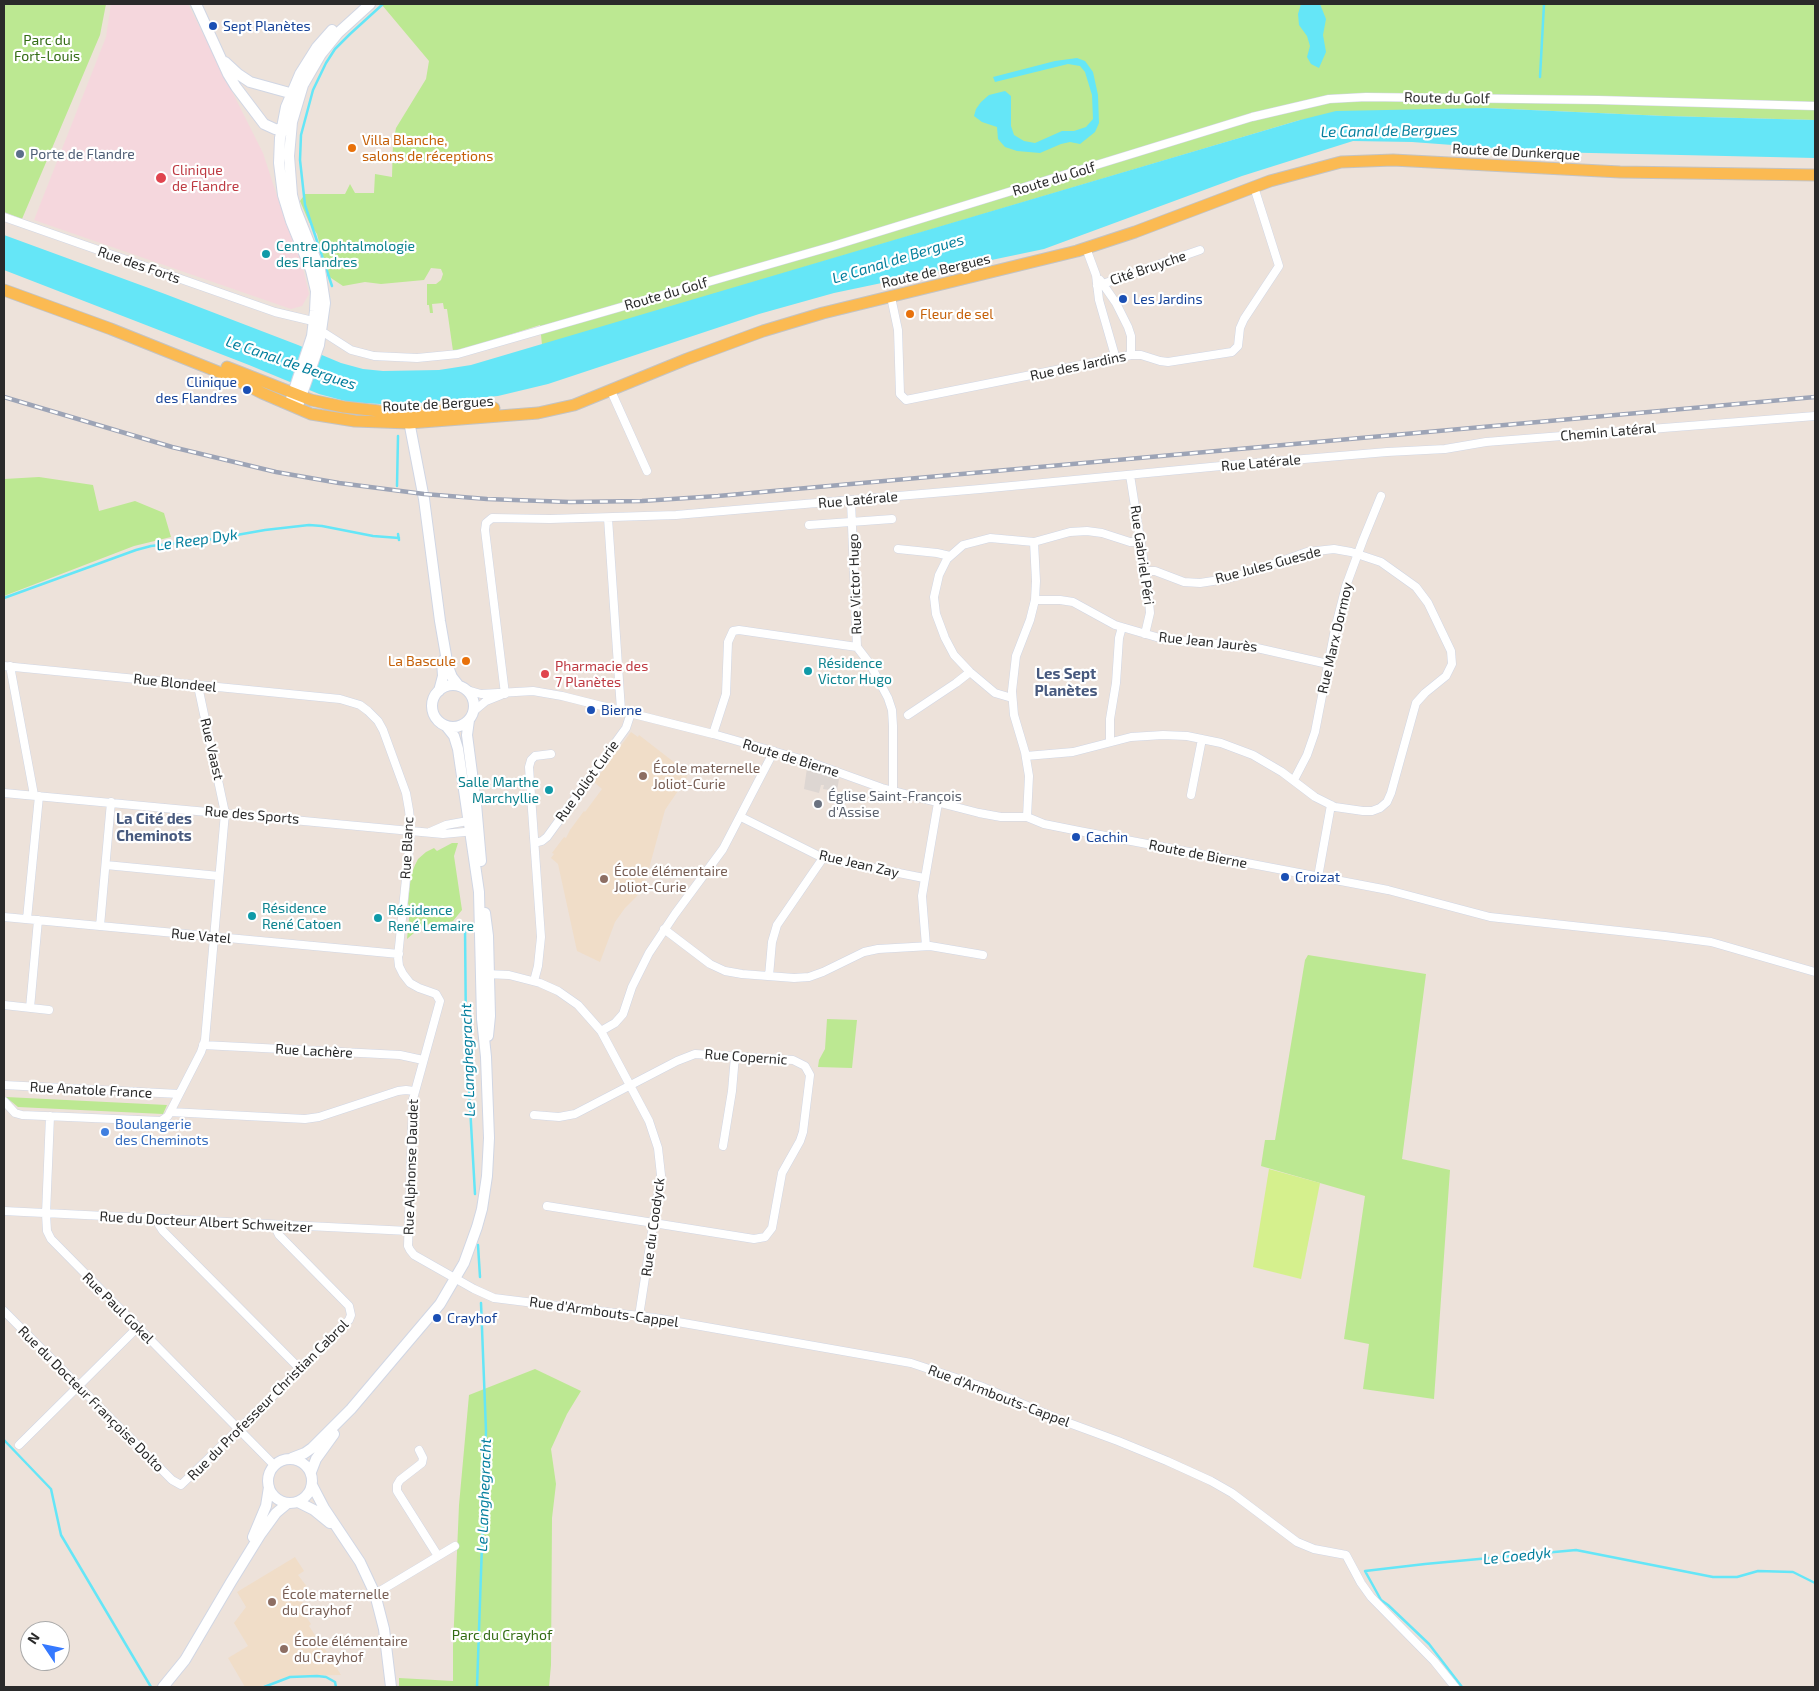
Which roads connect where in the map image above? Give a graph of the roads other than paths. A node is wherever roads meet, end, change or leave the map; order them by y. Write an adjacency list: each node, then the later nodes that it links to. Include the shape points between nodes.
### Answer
1 (196, 4): 4 (street)
2 (364, 4): 5 (street, via 321,42 303,67)
3 (370, 4): 5 (street, via 325,48)
4 (222, 57): 5 (street, via 250,82); 7 (street, via 230,78 260,121 268,127)
5 (295, 95): 7 (street)
6 (1815, 106): 18 (street, Route du Golf, via 1366,97 1321,100 1242,120 843,243 458,354 423,358 374,356 348,348)
7 (286, 131): 18 (street, via 279,163 282,188 289,215 312,270)
8 (1815, 175): 9 (main road, Route de Dunkerque, via 1620,172 1376,160 1341,162)
9 (1282, 177): 10 (main road, Route de Bergues)
10 (1254, 187): 12 (main road, Route de Bergues); 19 (street, Rue des Jardins, via 1279,266 1242,323 1238,347 1228,353 1168,362)
11 (4, 217): 17 (street, Rue des Forts)
12 (1086, 248): 14 (street); 16 (main road, Route de Bergues)
13 (1200, 250): 14 (street, Cité Bruyche)
14 (1100, 285): 19 (street, via 1116,303 1128,327); 20 (street, via 1099,300)
15 (4, 290): 22 (main road, Route de Bergues, via 223,373)
16 (891, 297): 20 (street, Rue des Jardins, via 898,325 900,394 906,400); 21 (main road, Route de Bergues, via 752,334)
17 (275, 312): 18 (street, Route du Golf)
18 (318, 326): 22 (street)
19 (1131, 355): 20 (street, Rue des Jardins)
20 (1116, 359)
21 (612, 391): 24 (main road, Route de Bergues, via 574,406 546,412); 26 (street)
22 (297, 396): 24 (main road, Route de Bergues, via 315,415 381,423)
23 (1815, 416): 25 (street, Chemin Latéral, via 1486,442)
24 (412, 417): 41 (street)
25 (1402, 452): 27 (street, Rue Latérale)
26 (647, 471)
27 (1130, 475): 29 (street, Rue Latérale); 35 (street, Rue Gabriel Péri)
28 (1381, 496): 37 (street, Rue Marx Dormoy)
29 (851, 500): 30 (street, Rue Latérale); 32 (street, Rue Victor Hugo)
30 (608, 518): 51 (street, Rue Latérale, via 495,518 486,522); 54 (street)
31 (892, 519): 32 (street, Rue Victor Hugo)
32 (852, 522): 33 (street, Rue Victor Hugo); 44 (street, Rue Victor Hugo)
33 (809, 525)
34 (1034, 542): 35 (street, via 1087,531); 38 (street, via 985,538 963,545); 40 (street)
35 (1141, 542): 39 (street, Rue Gabriel Péri)
36 (898, 549): 38 (street)
37 (1357, 554): 39 (street, Rue Jules Guesde, via 1334,549 1312,551 1245,574 1200,583); 45 (street, Rue Marx Dormoy, via 1344,593); 72 (street, Rue Jules Guesde, via 1386,565 1420,590 1451,651 1452,664 1446,676 1414,707 1387,802 1380,808 1367,811)
38 (950, 556): 47 (street, via 941,568 935,586 935,608 951,650)
39 (1146, 571): 43 (street, Rue Gabriel Péri, via 1150,613)
40 (1034, 600): 42 (street, Rue Jean Jaurès, via 1073,602); 52 (street, via 1016,656)
41 (440, 620): 49 (street, via 449,671); 50 (street, via 443,676)
42 (1122, 627): 43 (street, Rue Jean Jaurès); 61 (street)
43 (1145, 634): 45 (street, Rue Jean Jaurès, via 1176,641 1266,649)
44 (857, 647): 59 (street, Rue Victor Hugo, via 733,631 728,642 726,694); 66 (street, Rue Victor Hugo, via 870,664 892,710)
45 (1328, 664): 65 (street, Rue Marx Dormoy, via 1314,732)
46 (7, 666): 48 (street, Rue Blondeel); 69 (street)
47 (970, 672): 52 (street, via 995,692); 57 (street)
48 (198, 686): 53 (street, Rue Blondeel); 73 (street, Rue Vaast)
49 (463, 688): 50 (street, via 449,686); 51 (street, Route de Bierne, via 478,694); 56 (street, via 473,700)
50 (439, 691): 58 (street, via 432,710 437,720)
51 (505, 693): 54 (street, Route de Bierne, via 533,691 554,694); 56 (street, Route de Bierne, via 486,701)
52 (1012, 698): 64 (street)
53 (340, 699): 77 (street, Rue Blanc, via 364,708 381,726 406,792)
54 (621, 710): 55 (street, Route de Bierne)
55 (631, 712): 59 (street, Route de Bierne); 78 (street, Rue Joliot Curie, via 626,728 547,837)
56 (472, 715): 58 (street, via 457,727); 76 (street, via 468,738)
57 (908, 715)
58 (446, 726): 76 (street, via 457,745)
59 (713, 734): 62 (street, Route de Bierne)
60 (1202, 739): 61 (street, via 1156,735); 65 (street, via 1253,755); 68 (street)
61 (1110, 741): 64 (street, via 1073,752)
62 (774, 751): 66 (street, Route de Bierne); 74 (street)
63 (551, 754): 78 (street, via 536,755 529,765)
64 (1026, 756): 75 (street, via 1029,780)
65 (1294, 780): 72 (street)
66 (893, 791): 71 (street, Route de Bierne)
67 (4, 793): 69 (street, Rue des Sports)
68 (1191, 795)
69 (36, 796): 70 (street, Rue des Sports); 85 (street)
70 (112, 802): 73 (street, Rue des Sports); 80 (street)
71 (938, 803): 75 (street, Route de Bierne, via 996,816); 83 (street)
72 (1330, 805): 82 (street)
73 (225, 813): 77 (street, Rue des Sports); 81 (street, Rue Vaast)
74 (741, 817): 79 (street, Rue Jean Zay); 88 (street, via 718,856)
75 (1027, 817): 82 (street, Route de Bierne, via 1049,825)
76 (474, 826): 77 (street, Rue des Sports, via 446,825 430,832); 94 (street)
77 (411, 830): 91 (street, Rue Blanc)
78 (535, 843): 96 (street, via 541,938)
79 (823, 858): 83 (street, Rue Jean Zay); 95 (street, via 777,926)
80 (106, 865): 81 (street); 87 (street)
81 (219, 876): 89 (street, Rue Vaast)
82 (1318, 877): 93 (street, Route de Bierne, via 1403,893 1490,917 1719,944)
83 (924, 878): 90 (street, via 921,906)
84 (4, 917): 85 (street, Rue Vatel)
85 (27, 919): 86 (street, Rue Vatel)
86 (38, 920): 87 (street, Rue Vatel); 98 (street)
87 (100, 926): 89 (street, Rue Vatel)
88 (664, 929): 95 (street, via 715,967); 100 (street, via 642,966 623,1014)
89 (214, 937): 91 (street, Rue Vatel); 101 (street, Rue Vaast)
90 (926, 946): 92 (street); 95 (street, via 872,950 809,977)
91 (399, 954): 103 (street, Rue Blanc, via 399,966 406,979 439,998)
92 (983, 956)
93 (1815, 972)
94 (485, 974): 96 (street, Rue du Coodyck); 120 (street, via 482,1019 489,1138 486,1183 477,1227)
95 (769, 976)
96 (534, 981): 100 (street, Rue du Coodyck, via 574,1002)
97 (4, 1005): 98 (street)
98 (30, 1008): 99 (street)
99 (50, 1010)
100 (601, 1031): 105 (street, Rue du Coodyck)
101 (203, 1046): 103 (street, Rue Lachère, via 400,1054); 107 (street)
102 (735, 1056): 105 (street, Rue Copernic, via 686,1056); 112 (street); 117 (street, Rue Copernic, via 793,1060 807,1068 810,1078 804,1127 800,1142 782,1173 772,1228 768,1235 754,1239)
103 (423, 1060): 106 (street, Rue Alphonse Daudet)
104 (4, 1085): 107 (street, Rue Anatole France)
105 (630, 1085): 110 (street, Rue Copernic, via 571,1116); 117 (street, Rue du Coodyck, via 654,1132 659,1154 661,1175)
106 (414, 1091): 109 (street, Rue Anatole France, via 395,1092 305,1120); 119 (street, Rue Alphonse Daudet)
107 (179, 1094): 109 (street)
108 (5, 1104): 111 (street, Rue Anatole France, via 19,1115)
109 (170, 1112): 111 (street, Rue Anatole France, via 167,1118 158,1121)
110 (534, 1115)
111 (50, 1116): 115 (street, Rue Paul Gokel)
112 (723, 1146)
113 (546, 1206): 117 (street)
114 (4, 1211): 115 (street, Rue du Docteur Albert Schweitzer)
115 (46, 1214): 116 (street, Rue du Docteur Albert Schweitzer); 123 (street, Rue Paul Gokel, via 47,1231 54,1243)
116 (158, 1219): 118 (street, Rue du Docteur Albert Schweitzer); 124 (street, via 163,1231)
117 (654, 1224): 122 (street, Rue du Coodyck)
118 (274, 1225): 119 (street, Rue du Docteur Albert Schweitzer); 124 (street, Rue du Professeur Christian Cabrol, via 276,1233 352,1312 349,1320)
119 (409, 1231): 120 (street, Rue Alphonse Daudet, via 408,1246 412,1254)
120 (456, 1279): 122 (street, Rue d'Armbouts-Cappel, via 494,1298); 126 (street, via 433,1313)
121 (4, 1311): 125 (street, Rue du Docteur Françoise Dolto)
122 (640, 1316): 144 (street, Rue d'Armbouts-Cappel, via 911,1362 980,1386 1058,1420 1182,1467 1238,1497 1297,1542 1346,1555 1370,1597)
123 (137, 1328): 125 (street); 127 (street, Rue Paul Gokel)
124 (300, 1369): 127 (street, Rue du Professeur Christian Cabrol)
125 (78, 1386): 128 (street); 133 (street, Rue du Docteur Françoise Dolto)
126 (351, 1409): 130 (street, via 312,1448); 132 (street, via 319,1454)
127 (239, 1430): 131 (street, Rue Paul Gokel); 133 (street, Rue du Professeur Christian Cabrol)
128 (18, 1446)
129 (419, 1450): 139 (street, via 422,1463 400,1480 397,1491)
130 (292, 1458): 131 (street); 132 (street)
131 (274, 1465): 135 (street, via 269,1474)
132 (311, 1472): 134 (street)
133 (180, 1485)
134 (312, 1485): 136 (street, via 307,1496); 137 (street)
135 (269, 1487): 136 (street, via 275,1498); 140 (street, via 263,1515)
136 (293, 1502): 137 (street, via 317,1512); 140 (street, via 273,1516)
137 (343, 1536): 141 (street)
138 (455, 1546): 139 (street)
139 (438, 1556): 141 (street)
140 (235, 1574): 142 (street, via 185,1660)
141 (375, 1594): 143 (street, via 384,1629)
142 (163, 1687)
143 (391, 1687)
144 (1455, 1687)

